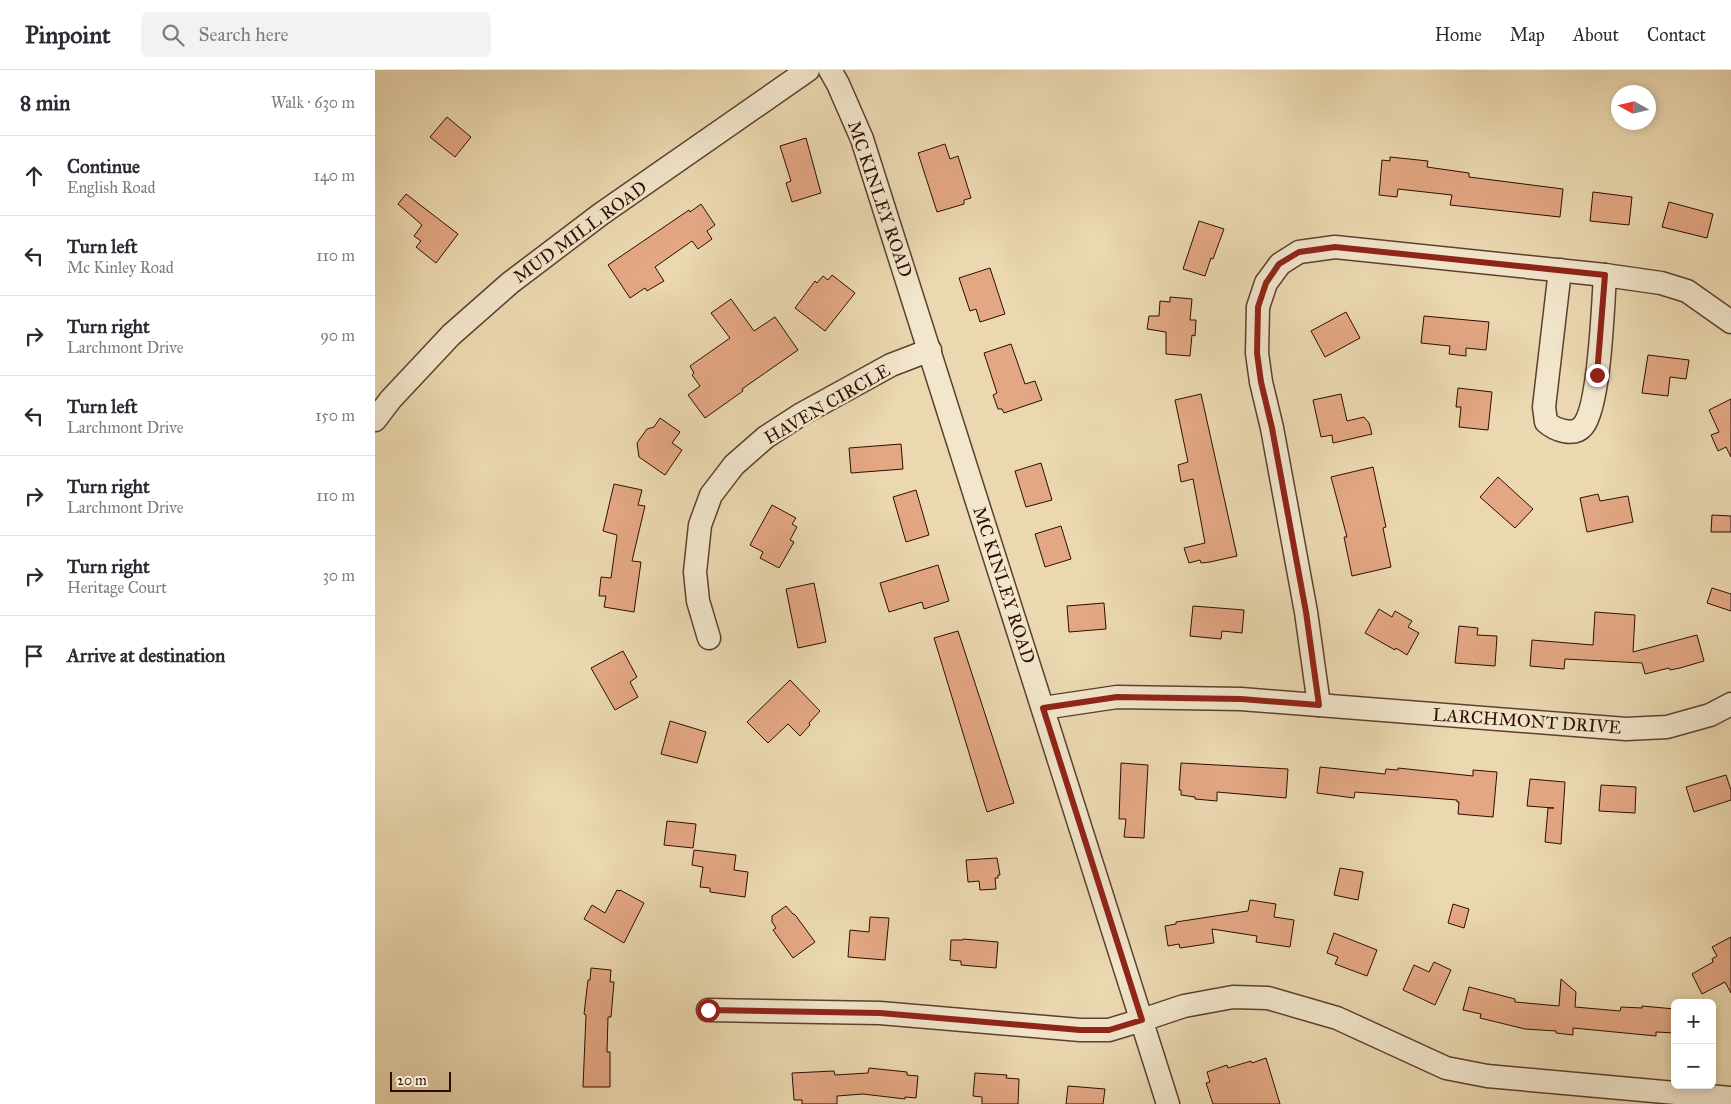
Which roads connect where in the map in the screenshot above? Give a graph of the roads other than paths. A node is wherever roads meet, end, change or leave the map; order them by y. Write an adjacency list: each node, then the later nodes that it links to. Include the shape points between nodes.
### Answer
1 (807, 70): 7 (street, MUD MILL ROAD, via 601,214 510,283 451,335)
2 (830, 70): 6 (street, MC KINLEY ROAD, via 862,139)
3 (1560, 270): 4 (street); 4 (street, via 1544,407 1549,426 1573,432 1583,426 1592,403); 10 (street, via 1335,247 1299,252 1279,264 1266,283 1258,307 1257,353 1306,612)
4 (1605, 275): 5 (street, via 1661,283 1687,291)
5 (1731, 322)
6 (929, 350): 8 (street, HAVEN CIRCLE, via 891,365 766,437 734,465 711,495 700,525 695,572 698,601); 11 (street, MC KINLEY ROAD)
7 (375, 420)
8 (709, 638)
9 (1731, 704): 10 (street, LARCHMONT DRIVE, via 1710,715 1667,726 1626,728)
10 (1319, 705): 11 (street, LARCHMONT DRIVE, via 1241,699 1117,697)
11 (1043, 708): 13 (street, MC KINLEY ROAD)
12 (708, 1010): 13 (street, via 880,1013 1080,1030 1109,1030)
13 (1142, 1020): 14 (street, via 1184,1006 1233,997 1268,998 1337,1018 1446,1068 1487,1076); 15 (street, MC KINLEY ROAD)
14 (1731, 1098)
15 (1167, 1104)

